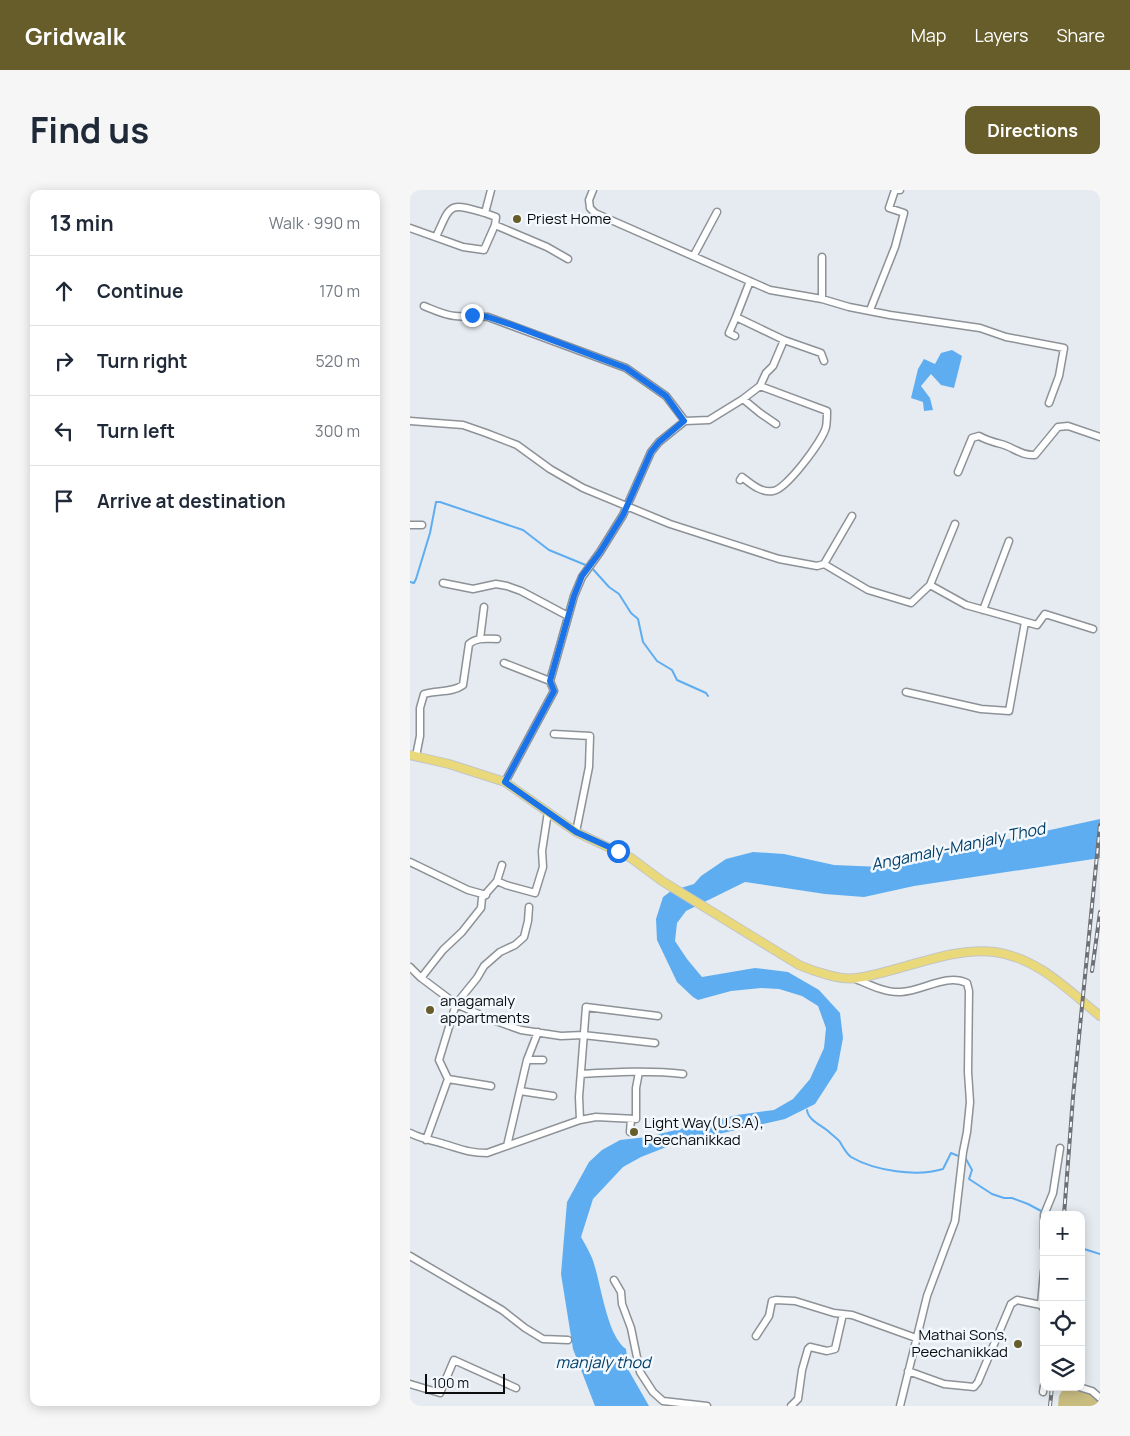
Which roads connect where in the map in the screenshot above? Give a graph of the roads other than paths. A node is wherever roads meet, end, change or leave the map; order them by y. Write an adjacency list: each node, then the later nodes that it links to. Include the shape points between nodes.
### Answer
1 (491, 190): 5 (street)
2 (593, 190): 9 (street, via 589,200 590,208 595,212)
3 (900, 190): 15 (street, via 895,190 889,208 904,213 895,247)
4 (717, 212): 9 (street)
5 (485, 213): 6 (street, via 496,217); 8 (street, via 462,206 454,207 448,211)
6 (495, 224): 8 (street, via 484,250 462,247); 11 (street)
7 (410, 228): 8 (street)
8 (436, 237)
9 (694, 255): 12 (street)
10 (822, 257): 13 (street)
11 (568, 259)
12 (750, 281): 13 (street, via 770,290); 16 (street)
13 (822, 299): 15 (street)
14 (424, 306): 24 (street, via 440,313 488,317 626,368 666,396)
15 (870, 310): 22 (street, via 980,328 1006,337 1064,348 1059,376)
16 (736, 317): 17 (street, via 729,333); 18 (street)
17 (735, 336)
18 (784, 340): 19 (street, via 821,353); 20 (street)
19 (824, 361)
20 (760, 386): 21 (street); 28 (street, via 827,411 826,427 818,444 782,489 772,492 759,489 742,477)
21 (744, 399): 24 (street, via 709,420); 25 (street)
22 (1049, 403)
23 (410, 421): 29 (street, via 463,425 486,433 517,445 583,488)
24 (684, 421): 29 (street, via 651,452)
25 (776, 424)
26 (1100, 437): 27 (street, via 1068,426 1058,427 1035,455 1026,456 979,436 972,438)
27 (958, 472)
28 (740, 480)
29 (627, 505): 35 (street, via 670,524 764,555 817,566); 40 (street, via 582,576)
30 (852, 516): 35 (street)
31 (422, 524): 33 (street)
32 (955, 524): 37 (street)
33 (410, 525)
34 (1009, 541): 39 (street)
35 (824, 564): 37 (street, via 868,590 911,603)
36 (443, 583): 40 (street, via 473,589 496,584 507,586)
37 (930, 585): 39 (street, via 966,606)
38 (484, 607): 43 (street)
39 (983, 610): 41 (street)
40 (568, 616): 46 (street)
41 (1025, 622): 42 (street, via 1037,625 1045,614); 47 (street, via 1009,711 981,709)
42 (1093, 629)
43 (480, 638): 44 (street); 49 (street, via 469,644 463,685 457,689 424,694 420,708 420,736)
44 (498, 639)
45 (504, 663): 46 (street)
46 (550, 681): 50 (street, via 554,691)
47 (906, 692)
48 (554, 734): 52 (street, via 590,736 589,768)
49 (413, 756): 50 (main road)
50 (505, 782): 51 (main road)
51 (548, 812): 52 (main road); 55 (street, via 543,867 535,893)
52 (576, 832): 60 (main road, via 618,851 799,965)
53 (410, 862): 56 (street, via 468,890)
54 (502, 865): 55 (street)
55 (497, 880): 56 (street)
56 (486, 895): 59 (street, via 482,898 481,908)
57 (529, 907): 61 (street, via 524,936 484,966)
58 (410, 967): 59 (street)
59 (421, 978): 61 (street)
60 (856, 979): 63 (main road, via 961,953 996,952 1040,968 1068,987); 89 (street, via 880,989 901,992 960,980 967,983 969,991 970,1102 956,1221 927,1296)
61 (456, 1004): 64 (street, via 520,1030); 72 (street, via 439,1060)
62 (658, 1016): 65 (street, via 587,1006)
63 (1100, 1016)
64 (538, 1032): 65 (street); 67 (street)
65 (583, 1035): 66 (street); 70 (street)
66 (655, 1043)
67 (527, 1060): 68 (street); 74 (street)
68 (544, 1060)
69 (639, 1072): 70 (street); 71 (street); 76 (street, via 636,1119)
70 (581, 1074): 77 (street)
71 (683, 1074)
72 (448, 1079): 73 (street); 80 (street)
73 (491, 1086)
74 (520, 1091): 75 (street); 81 (street)
75 (553, 1096)
76 (631, 1119): 77 (street, via 596,1117); 78 (street)
77 (580, 1120): 81 (street)
78 (630, 1132)
79 (410, 1133): 80 (street)
80 (426, 1140): 81 (street, via 471,1153 487,1153)
81 (507, 1146)
82 (1060, 1148): 83 (street, via 1053,1193)
83 (1045, 1211)
84 (410, 1256): 90 (street, via 502,1310 543,1339)
85 (614, 1280): 96 (street, via 621,1292 640,1372 647,1383 663,1401)
86 (1040, 1306): 91 (street, via 1017,1300 1011,1304 974,1387 944,1384)
87 (843, 1314): 88 (street, via 795,1301 772,1301 769,1316); 89 (street); 97 (street, via 835,1349 808,1349 798,1399)
88 (756, 1336)
89 (916, 1338): 91 (street)
90 (568, 1340)
91 (908, 1371): 98 (street)
92 (410, 1384): 93 (street, via 440,1393 454,1360)
93 (516, 1388)
94 (1085, 1389): 95 (street)
95 (1100, 1398)
96 (707, 1406)
97 (790, 1406)
98 (900, 1406)

